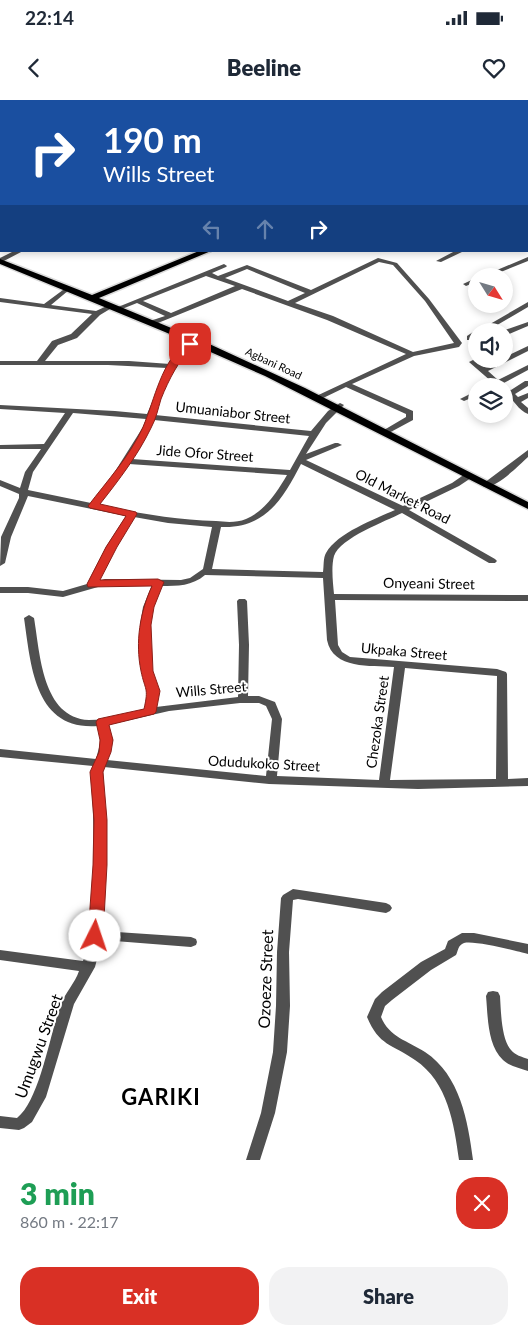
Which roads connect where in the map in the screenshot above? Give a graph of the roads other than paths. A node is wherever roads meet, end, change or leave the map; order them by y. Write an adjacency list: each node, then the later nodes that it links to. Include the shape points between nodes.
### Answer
1 (18, 252): 5 (street)
2 (206, 252): 14 (main road)
3 (459, 252): 6 (street)
4 (528, 259): 8 (street)
5 (1, 260): 12 (main road, Agbani Road); 14 (main road, Agbani Road)
6 (439, 261)
7 (224, 266): 9 (street)
8 (506, 268)
9 (205, 273): 10 (street); 16 (street)
10 (218, 278): 11 (street); 13 (street, via 247,267)
11 (242, 286): 17 (street); 22 (street)
12 (67, 289): 14 (main road, Agbani Road); 19 (street)
13 (310, 292): 17 (street); 29 (street, via 378,260 391,262 427,300 458,343)
14 (93, 297): 20 (main road, Agbani Road)
15 (0, 300): 19 (street)
16 (137, 301): 20 (street); 22 (street)
17 (289, 303): 29 (street)
18 (528, 304): 24 (street)
19 (44, 307): 21 (street)
20 (117, 307): 21 (street); 23 (main road, Agbani Road)
21 (97, 314): 31 (street, via 74,336 55,343)
22 (172, 316): 23 (street)
23 (155, 323): 27 (main road, Agbani Road); 42 (main road, Agbani Road, via 235,355)
24 (496, 323)
25 (528, 324): 26 (street)
26 (513, 330)
27 (194, 340): 32 (street, Jide Ofor Street, via 183,349); 42 (main road, Agbani Road)
28 (528, 348): 35 (street)
29 (412, 354): 39 (street)
30 (0, 362): 31 (street)
31 (39, 364): 32 (street)
32 (172, 366): 51 (street, Jide Ofor Street)
33 (528, 367): 37 (street)
34 (479, 368): 35 (street)
35 (482, 371): 36 (street)
36 (487, 378)
37 (506, 378)
38 (528, 383): 40 (street)
39 (347, 385): 42 (street); 52 (street, via 410,413 410,418)
40 (513, 390)
41 (528, 395): 46 (street)
42 (319, 397): 47 (main road, Agbani Road)
43 (468, 397): 45 (street)
44 (513, 398): 46 (street)
45 (464, 399)
46 (516, 401): 50 (street)
47 (339, 406): 52 (main road, Agbani Road); 53 (street)
48 (0, 407): 49 (street, Umuaniabor Street)
49 (70, 411): 51 (street, Umuaniabor Street); 55 (street)
50 (528, 412)
51 (150, 417): 53 (street, Umuaniabor Street); 59 (street, Jide Ofor Street)
52 (390, 431): 61 (main road, Agbani Road); 63 (main road, Agbani Road)
53 (313, 434): 58 (street)
54 (338, 445): 58 (street)
55 (45, 446): 56 (street); 64 (street, via 29,472)
56 (0, 447)
57 (528, 453): 63 (street)
58 (299, 460): 60 (street); 68 (street, Old Market Road)
59 (126, 461): 60 (street, Jide Ofor Street); 66 (street)
60 (292, 473): 70 (street, via 276,498 258,515 244,523)
61 (468, 476): 63 (main road, Agbani Road); 68 (street, Ukpaka Street)
62 (0, 483): 64 (street)
63 (490, 484): 65 (main road, Agbani Road); 67 (main road, Agbani Road)
64 (23, 492): 66 (street); 71 (street)
65 (528, 499)
66 (94, 506): 69 (street)
67 (528, 506)
68 (404, 510): 72 (street, Old Market Road); 75 (street, Ukpaka Street, via 338,544 331,553)
69 (132, 514): 70 (street); 77 (street)
70 (217, 524): 74 (street)
71 (2, 547): 73 (street)
72 (492, 561)
73 (0, 563)
74 (207, 572): 75 (street); 76 (street, via 187,582)
75 (329, 576): 79 (street, Ukpaka Street)
76 (158, 582): 77 (street); 85 (street, via 145,625 147,671 154,691)
77 (92, 584): 78 (street, via 63,594)
78 (0, 590)
79 (330, 597): 80 (street, Onyeani Street); 83 (street, Ukpaka Street, via 336,652 348,660)
80 (528, 598)
81 (242, 601): 84 (street)
82 (29, 618): 86 (street, Wills Street, via 39,672 53,706 74,721)
83 (400, 664): 91 (street, Chezoka Street); 92 (street, Ukpaka Street, via 502,674)
84 (243, 699): 85 (street, Wills Street); 89 (street, Wills Street, via 267,702 276,713)
85 (150, 712): 86 (street, Wills Street)
86 (102, 722): 88 (street, Umugwu Street, via 106,740)
87 (0, 754): 88 (street, Odudukoko Street)
88 (100, 763): 89 (street, Odudukoko Street); 94 (street, Umugwu Street, via 97,772 100,865)
89 (271, 780): 91 (street, Odudukoko Street)
90 (528, 782): 92 (street, Odudukoko Street)
91 (384, 783): 92 (street, Odudukoko Street)
92 (502, 784)
93 (386, 908): 102 (street, Ozoeze Street, via 298,894 287,898 280,1052 269,1108)
94 (95, 936): 95 (street); 98 (street, Umugwu Street)
95 (191, 942)
96 (528, 949): 103 (street, via 462,938 453,944 451,952 426,966 387,996 374,1017 381,1033 427,1062 451,1091)
97 (0, 955): 98 (street)
98 (88, 967): 101 (street, Umugwu Street, via 68,1003 36,1105 19,1124)
99 (493, 996): 100 (street, via 503,1050 510,1058)
100 (528, 1065)
101 (0, 1122)
102 (253, 1160)
103 (466, 1160)

